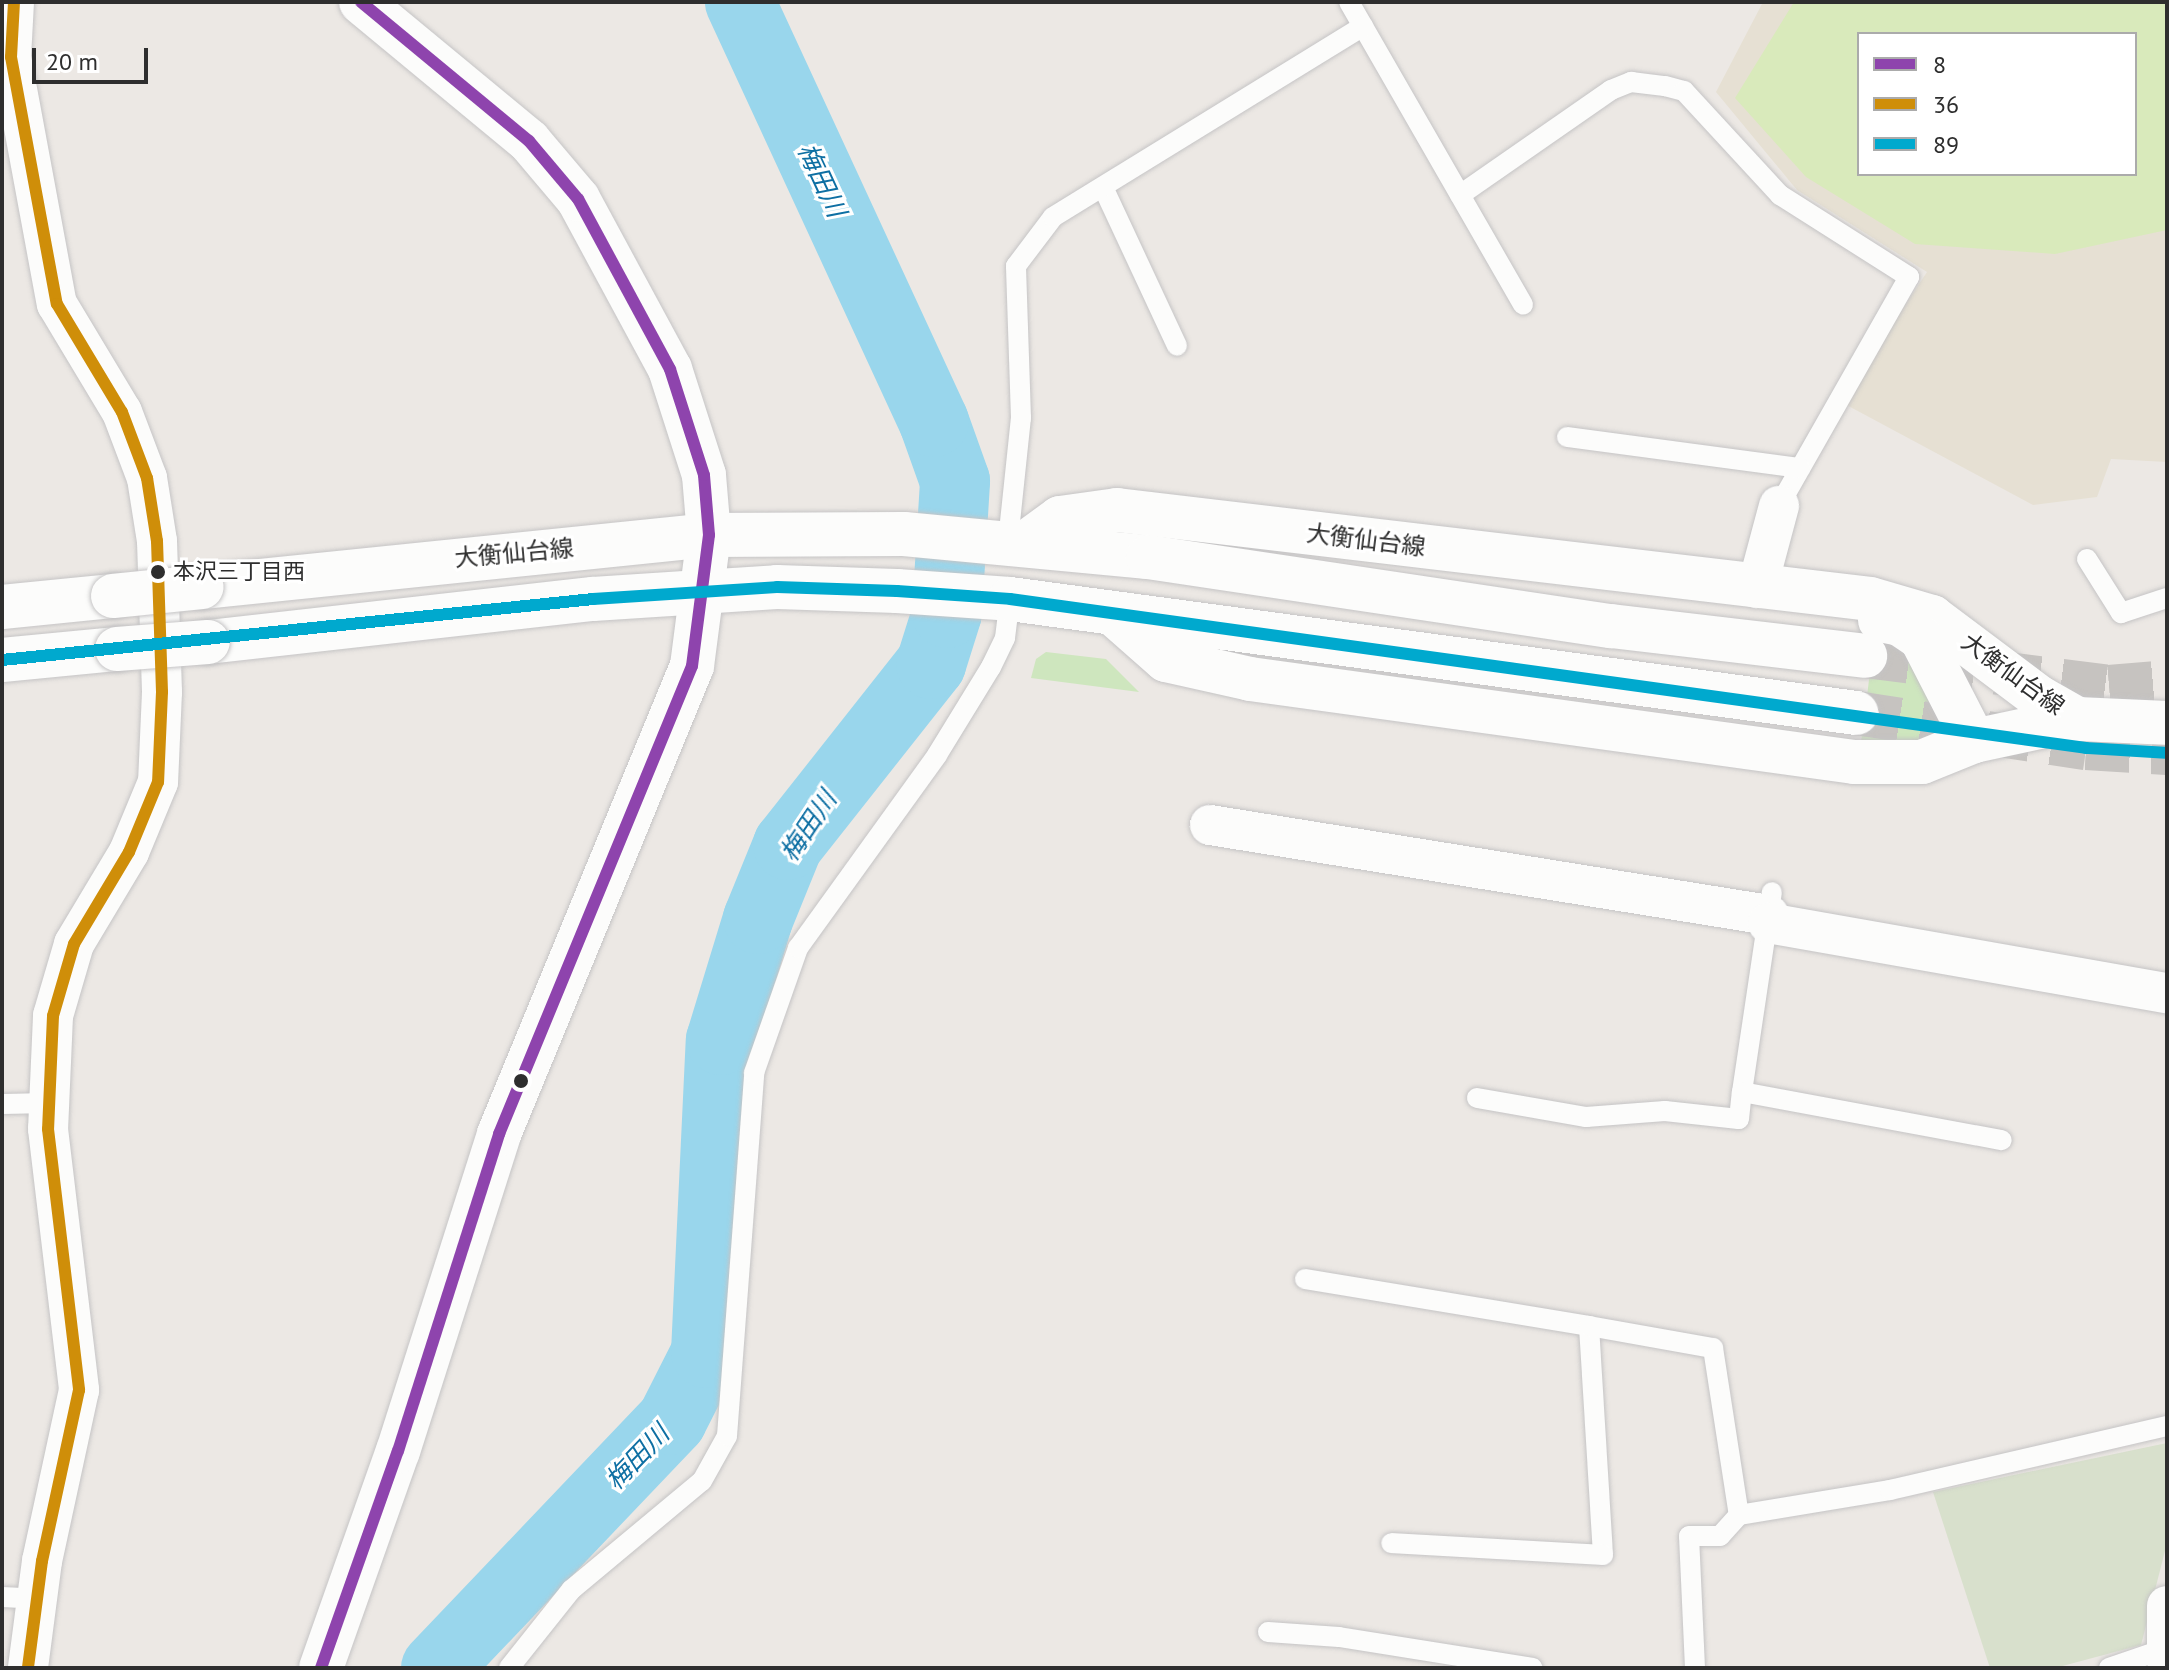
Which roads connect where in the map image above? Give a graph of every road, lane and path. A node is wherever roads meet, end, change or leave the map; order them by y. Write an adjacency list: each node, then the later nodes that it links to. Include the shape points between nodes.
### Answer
1 (14, 2): 33 (street, via 11,57 57,304 122,412 147,478 157,541 162,692 158,782 129,852 74,944 61,978 53,1016)
2 (361, 2): 12 (main road, via 529,141 578,199 670,369 704,475)
3 (1349, 2): 4 (lane)
4 (1363, 26): 5 (lane); 6 (lane)
5 (1103, 187): 8 (lane); 13 (lane, via 1053,217 1016,266 1021,418)
6 (1460, 195): 7 (lane); 10 (lane, via 1611,90 1631,82 1684,91 1780,195 1909,277)
7 (1523, 304)
8 (1177, 346)
9 (1567, 437): 10 (lane)
10 (1800, 468): 11 (lane)
11 (1779, 506): 15 (street)
12 (709, 535): 13 (main road, 大衡仙台線, via 904,534); 16 (main road); 19 (main road, 大衡仙台線, bridge)
13 (1007, 541): 15 (main road, 大衡仙台線, via 1060,518 1117,510); 22 (main road, 大衡仙台線, via 1611,626)
14 (2087, 559): 18 (lane, via 2121,613)
15 (1757, 588): 21 (main road, 大衡仙台線, via 1870,599); 27 (main road, via 1755,603 1900,624 1921,638)
16 (705, 592): 17 (main road, via 777,587); 23 (main road, bridge, via 427,614 208,642); 47 (main road, via 692,666 499,1134 398,1451)
17 (996, 598): 20 (main road); 48 (lane, via 1005,638 991,667 937,755 798,948 754,1073 727,1436 702,1481 571,1590)
18 (2167, 598)
19 (2, 607)
20 (1117, 617): 24 (main road); 27 (main road, 大衡仙台線, via 1166,660 1250,679 1854,762 1922,762)
21 (1932, 617): 25 (main road, 大衡仙台線, via 2040,698); 27 (main road)
22 (1865, 656)
23 (2, 660)
24 (1856, 713)
25 (2077, 719): 26 (main road); 27 (main road, 大衡仙台線)
26 (2167, 723)
27 (1981, 740)
28 (1210, 825): 29 (street)
29 (1770, 910): 30 (street); 31 (lane)
30 (2167, 993)
31 (1742, 1092): 32 (lane, via 1739,1119 1665,1111 1586,1117); 35 (lane)
32 (1477, 1098)
33 (49, 1103): 34 (lane); 41 (street, via 79,1390)
34 (2, 1104)
35 (2002, 1140)
36 (1305, 1279): 37 (lane)
37 (1589, 1326): 39 (lane, via 1713,1348); 40 (lane, via 1603,1555)
38 (2167, 1426): 39 (lane, via 1890,1490)
39 (1739, 1515): 50 (lane, via 1720,1536 1689,1536)
40 (1391, 1543)
41 (20, 1598): 46 (street)
42 (2167, 1606): 44 (street)
43 (1268, 1632): 49 (lane, via 1339,1637)
44 (2167, 1648): 45 (street); 51 (lane)
45 (2167, 1659)
46 (28, 1668)
47 (321, 1668)
48 (509, 1668)
49 (1533, 1668)
50 (1695, 1668)
51 (2109, 1668)

